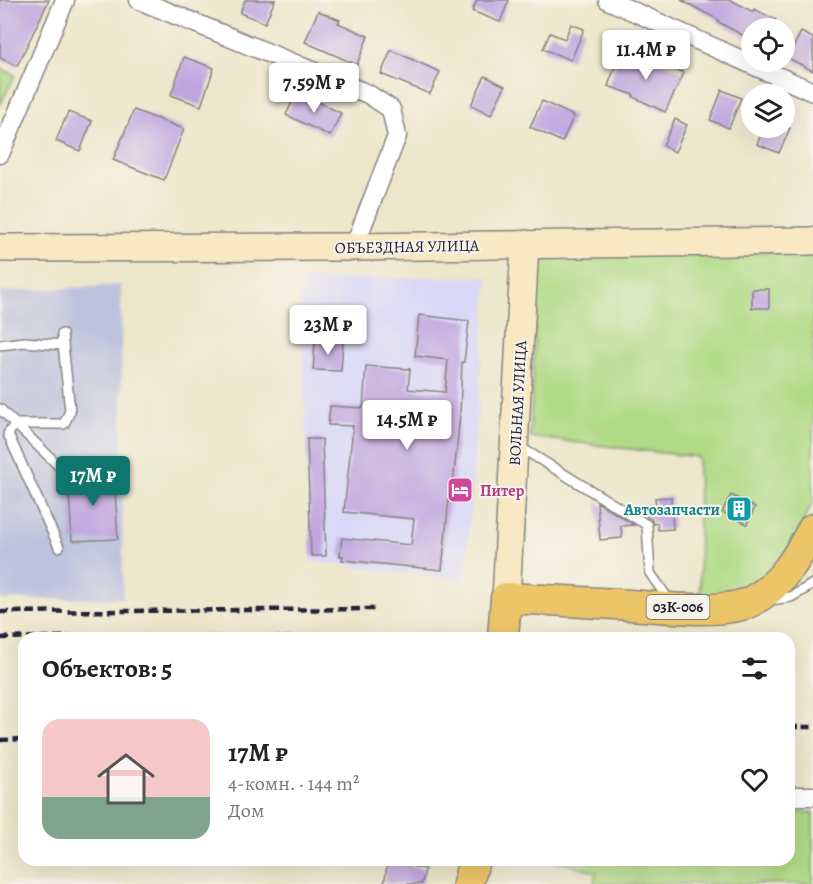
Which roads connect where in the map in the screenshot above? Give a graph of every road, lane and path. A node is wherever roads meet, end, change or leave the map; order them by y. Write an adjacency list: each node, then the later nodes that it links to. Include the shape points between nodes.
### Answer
1 (65, 0): 5 (street)
2 (139, 0): 8 (street, via 368,94 391,108 397,136)
3 (608, 0): 4 (street)
4 (813, 92)
5 (0, 154)
6 (813, 241): 7 (street, ОБЪЕЗДНАЯ УЛИЦА)
7 (525, 244): 8 (street, ОБЪЕЗДНАЯ УЛИЦА); 15 (street, ВОЛЬНАЯ УЛИЦА)
8 (354, 247): 9 (street, ОБЪЕЗДНАЯ УЛИЦА)
9 (0, 248)
10 (62, 334): 12 (lane)
11 (0, 345): 12 (lane)
12 (63, 345): 14 (lane, via 70,411 64,424)
13 (0, 409): 14 (lane)
14 (15, 424): 16 (lane); 18 (lane, via 8,434)
15 (514, 443): 20 (street, ВОЛЬНАЯ УЛИЦА); 22 (lane, via 647,525 650,573)
16 (62, 469)
17 (811, 539): 21 (main road, 03К-006, via 785,576)
18 (59, 547)
19 (813, 585): 21 (lane, via 791,597)
20 (506, 598): 22 (main road, 03К-006); 23 (main road, ВОЛЬНАЯ УЛИЦА)
21 (749, 602): 22 (main road, 03К-006, via 729,607)
22 (674, 607)
23 (503, 632)
24 (795, 796): 25 (street)
25 (813, 796)
26 (472, 866): 27 (main road)
27 (468, 884)

